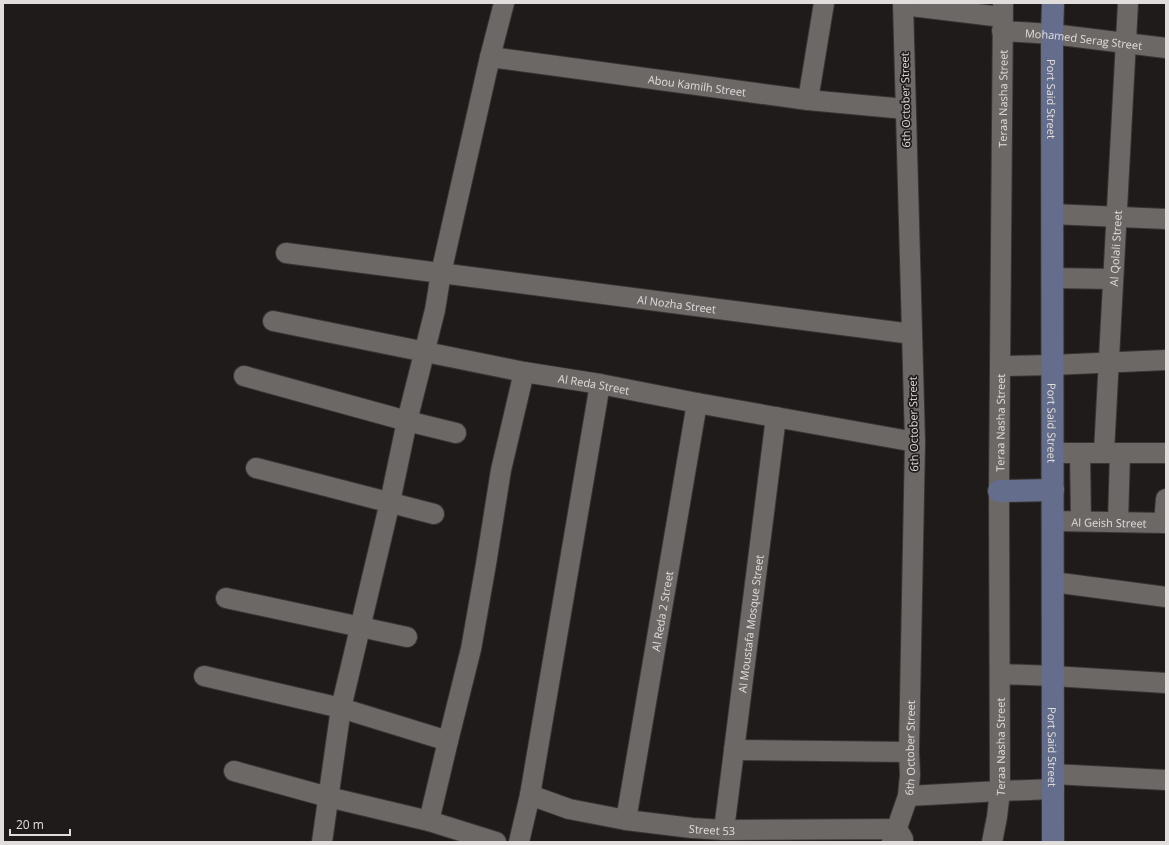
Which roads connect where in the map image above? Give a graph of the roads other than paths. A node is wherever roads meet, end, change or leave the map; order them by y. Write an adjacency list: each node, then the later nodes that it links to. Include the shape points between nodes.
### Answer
1 (504, 3): 10 (street)
2 (824, 3): 11 (street)
3 (1053, 3): 7 (street, Port Said Street)
4 (1128, 3): 8 (street, Al Qolali Street)
5 (903, 4): 6 (street, Mohamed Serag Street); 12 (street, 6th October Street)
6 (1002, 17): 7 (street, Mohamed Serag Street); 26 (street, Teraa Nasha Street)
7 (1052, 34): 8 (street, Mohamed Serag Street); 13 (street, Port Said Street)
8 (1125, 44): 9 (street, Mohamed Serag Street); 14 (street, Al Qolali Street)
9 (1166, 48)
10 (490, 57): 11 (street, Abou Kamilh Street); 17 (street)
11 (808, 100): 12 (street, Abou Kamilh Street)
12 (905, 110): 21 (street, 6th October Street)
13 (1052, 214): 14 (street); 18 (street, Port Said Street)
14 (1116, 217): 15 (street); 19 (street, Al Qolali Street)
15 (1166, 219)
16 (286, 253): 17 (street, Al Nozha Street)
17 (441, 273): 21 (street, Al Nozha Street); 22 (street)
18 (1052, 278): 19 (street); 25 (street, Port Said Street)
19 (1113, 279): 24 (street, Al Qolali Street)
20 (273, 321): 22 (street, Al Reda Street)
21 (912, 334): 34 (street, 6th October Street)
22 (425, 352): 27 (street, Al Reda Street); 32 (street)
23 (1166, 360): 24 (street)
24 (1108, 362): 25 (street); 35 (street, Al Qolali Street)
25 (1052, 365): 26 (street); 36 (street, Port Said Street)
26 (1000, 366): 41 (street, Teraa Nasha Street)
27 (524, 372): 29 (street, Al Reda Street); 59 (street, via 501,470 471,648)
28 (244, 376): 32 (street)
29 (600, 384): 30 (street, Al Reda Street); 66 (street)
30 (697, 403): 31 (street, Al Reda Street); 69 (street, Al Reda 2 Street)
31 (776, 417): 34 (street, Al Reda Street); 60 (street, Al Moustafa Mosque Street)
32 (407, 421): 33 (street); 43 (street)
33 (456, 433)
34 (915, 442): 61 (street, 6th October Street)
35 (1112, 452): 37 (street); 38 (street); 47 (street, Al Qolali Street)
36 (1052, 453): 37 (street); 40 (street, Port Said Street)
37 (1080, 453): 46 (street)
38 (1166, 453)
39 (256, 468): 43 (street)
40 (1053, 490): 41 (street); 45 (street, Port Said Street)
41 (999, 491): 54 (street, Teraa Nasha Street)
42 (1166, 499): 48 (street)
43 (390, 502): 44 (street); 52 (street)
44 (434, 514)
45 (1053, 521): 46 (street, Al Geish Street); 49 (street, Port Said Street)
46 (1081, 521): 47 (street, Al Geish Street)
47 (1118, 522): 48 (street, Al Geish Street)
48 (1165, 523)
49 (1053, 582): 50 (street); 56 (street, Port Said Street)
50 (1166, 597)
51 (226, 598): 52 (street)
52 (360, 626): 53 (street); 58 (street)
53 (407, 637)
54 (1000, 674): 56 (street); 65 (street, Teraa Nasha Street)
55 (204, 676): 58 (street)
56 (1053, 676): 57 (street); 64 (street, Port Said Street)
57 (1166, 684)
58 (341, 708): 59 (street); 68 (street)
59 (448, 741): 70 (street)
60 (734, 750): 61 (street); 71 (street, Al Moustafa Mosque Street)
61 (909, 752): 67 (street, 6th October Street)
62 (234, 771): 68 (street)
63 (1166, 780): 64 (street)
64 (1054, 782): 65 (street); 77 (street, Port Said Street)
65 (1000, 791): 67 (street); 76 (street, Teraa Nasha Street)
66 (530, 795): 69 (street, Street 53, via 569,809); 75 (street)
67 (908, 796): 72 (street, 6th October Street)
68 (328, 797): 70 (street); 73 (street)
69 (626, 820): 71 (street, Street 53)
70 (429, 821): 74 (street)
71 (724, 830): 72 (street, Street 53)
72 (898, 838)
73 (322, 842)
74 (496, 842)
75 (519, 842)
76 (992, 842)
77 (1053, 842)

